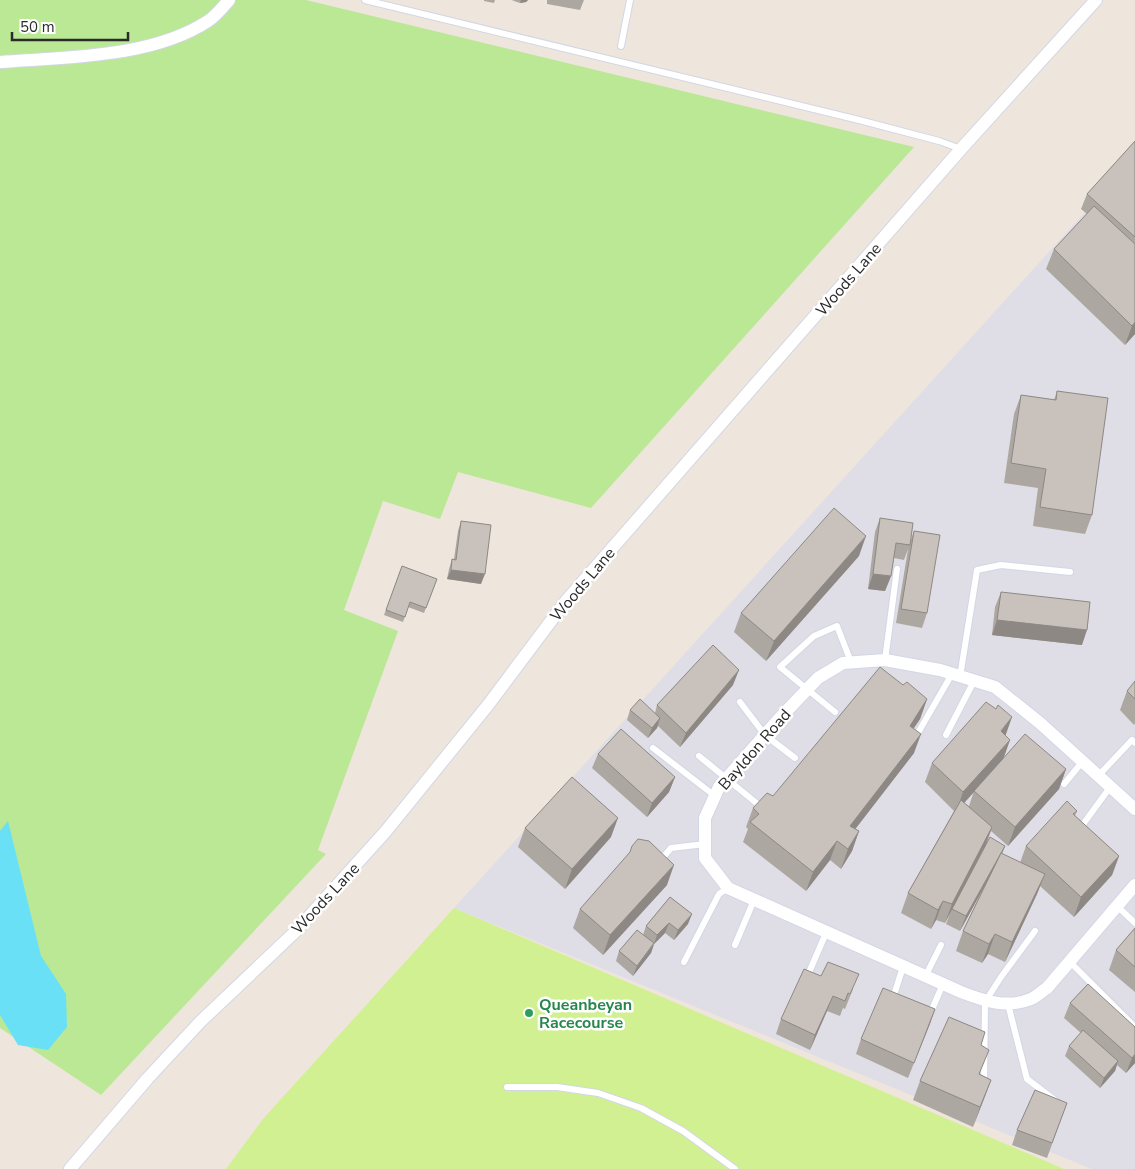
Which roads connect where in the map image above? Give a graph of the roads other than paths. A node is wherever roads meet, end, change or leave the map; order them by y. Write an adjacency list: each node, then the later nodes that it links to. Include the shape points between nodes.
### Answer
1 (230, 0): 6 (street, via 209,21 182,36 150,47)
2 (365, 0): 7 (lane, via 859,120)
3 (630, 0): 5 (lane)
4 (1096, 0): 7 (street, Woods Lane)
5 (621, 46)
6 (0, 62)
7 (961, 149): 58 (street, Woods Lane, via 566,600 488,705 386,831 296,931 181,1042)
8 (897, 569): 10 (lane)
9 (1070, 572): 12 (lane, via 1001,565 976,570)
10 (885, 660): 11 (street, Bayldon Road); 12 (street, Bayldon Road)
11 (851, 662): 14 (street, Bayldon Road, via 843,662); 14 (lane, via 837,626 814,636 780,667)
12 (956, 675): 13 (street, Bayldon Road); 19 (lane)
13 (974, 681): 18 (lane); 24 (street, Bayldon Road, via 995,688)
14 (807, 689): 16 (lane); 17 (street, Bayldon Road)
15 (740, 702): 17 (lane)
16 (835, 712)
17 (765, 735): 23 (lane); 26 (street, Bayldon Road)
18 (946, 735)
19 (914, 740)
20 (1135, 743): 25 (lane, via 1132,740)
21 (653, 748): 29 (lane)
22 (698, 756): 26 (lane)
23 (795, 758)
24 (1083, 761): 25 (street, Bayldon Road); 27 (lane)
25 (1099, 775): 28 (street, Bayldon Road)
26 (727, 778): 29 (street, Bayldon Road); 30 (lane)
27 (1064, 784)
28 (1111, 786): 31 (street, Bayldon Road); 32 (lane)
29 (715, 796): 33 (street, Bayldon Road, via 705,818)
30 (760, 806)
31 (1135, 809)
32 (1080, 827)
33 (705, 844): 34 (lane, via 670,848); 36 (street, Bayldon Road, via 705,858)
34 (657, 865)
35 (1135, 885): 38 (street, Bayldon Road)
36 (728, 888): 37 (street, Bayldon Road); 44 (lane, via 719,894)
37 (754, 900): 41 (street, Bayldon Road); 43 (lane)
38 (1117, 906): 39 (lane); 45 (street, Bayldon Road)
39 (1135, 924)
40 (1035, 931): 51 (lane)
41 (826, 933): 46 (street, Bayldon Road); 48 (lane)
42 (941, 944): 47 (lane)
43 (735, 945)
44 (684, 962)
45 (1070, 962): 52 (street, Bayldon Road, via 1047,988 1032,999); 54 (lane)
46 (903, 967): 47 (street, Bayldon Road); 50 (lane, via 892,998)
47 (925, 977): 49 (street, Bayldon Road)
48 (806, 978)
49 (943, 984): 51 (street, Bayldon Road); 53 (lane, via 930,1014)
50 (900, 1001)
51 (985, 1002): 52 (street, Bayldon Road); 56 (lane)
52 (1008, 1004): 57 (lane, via 1027,1079)
53 (922, 1011)
54 (1133, 1025)
55 (507, 1087): 59 (lane, via 557,1087 598,1093 641,1108 683,1131)
56 (984, 1091)
57 (1057, 1102)
58 (70, 1169)
59 (735, 1169)

